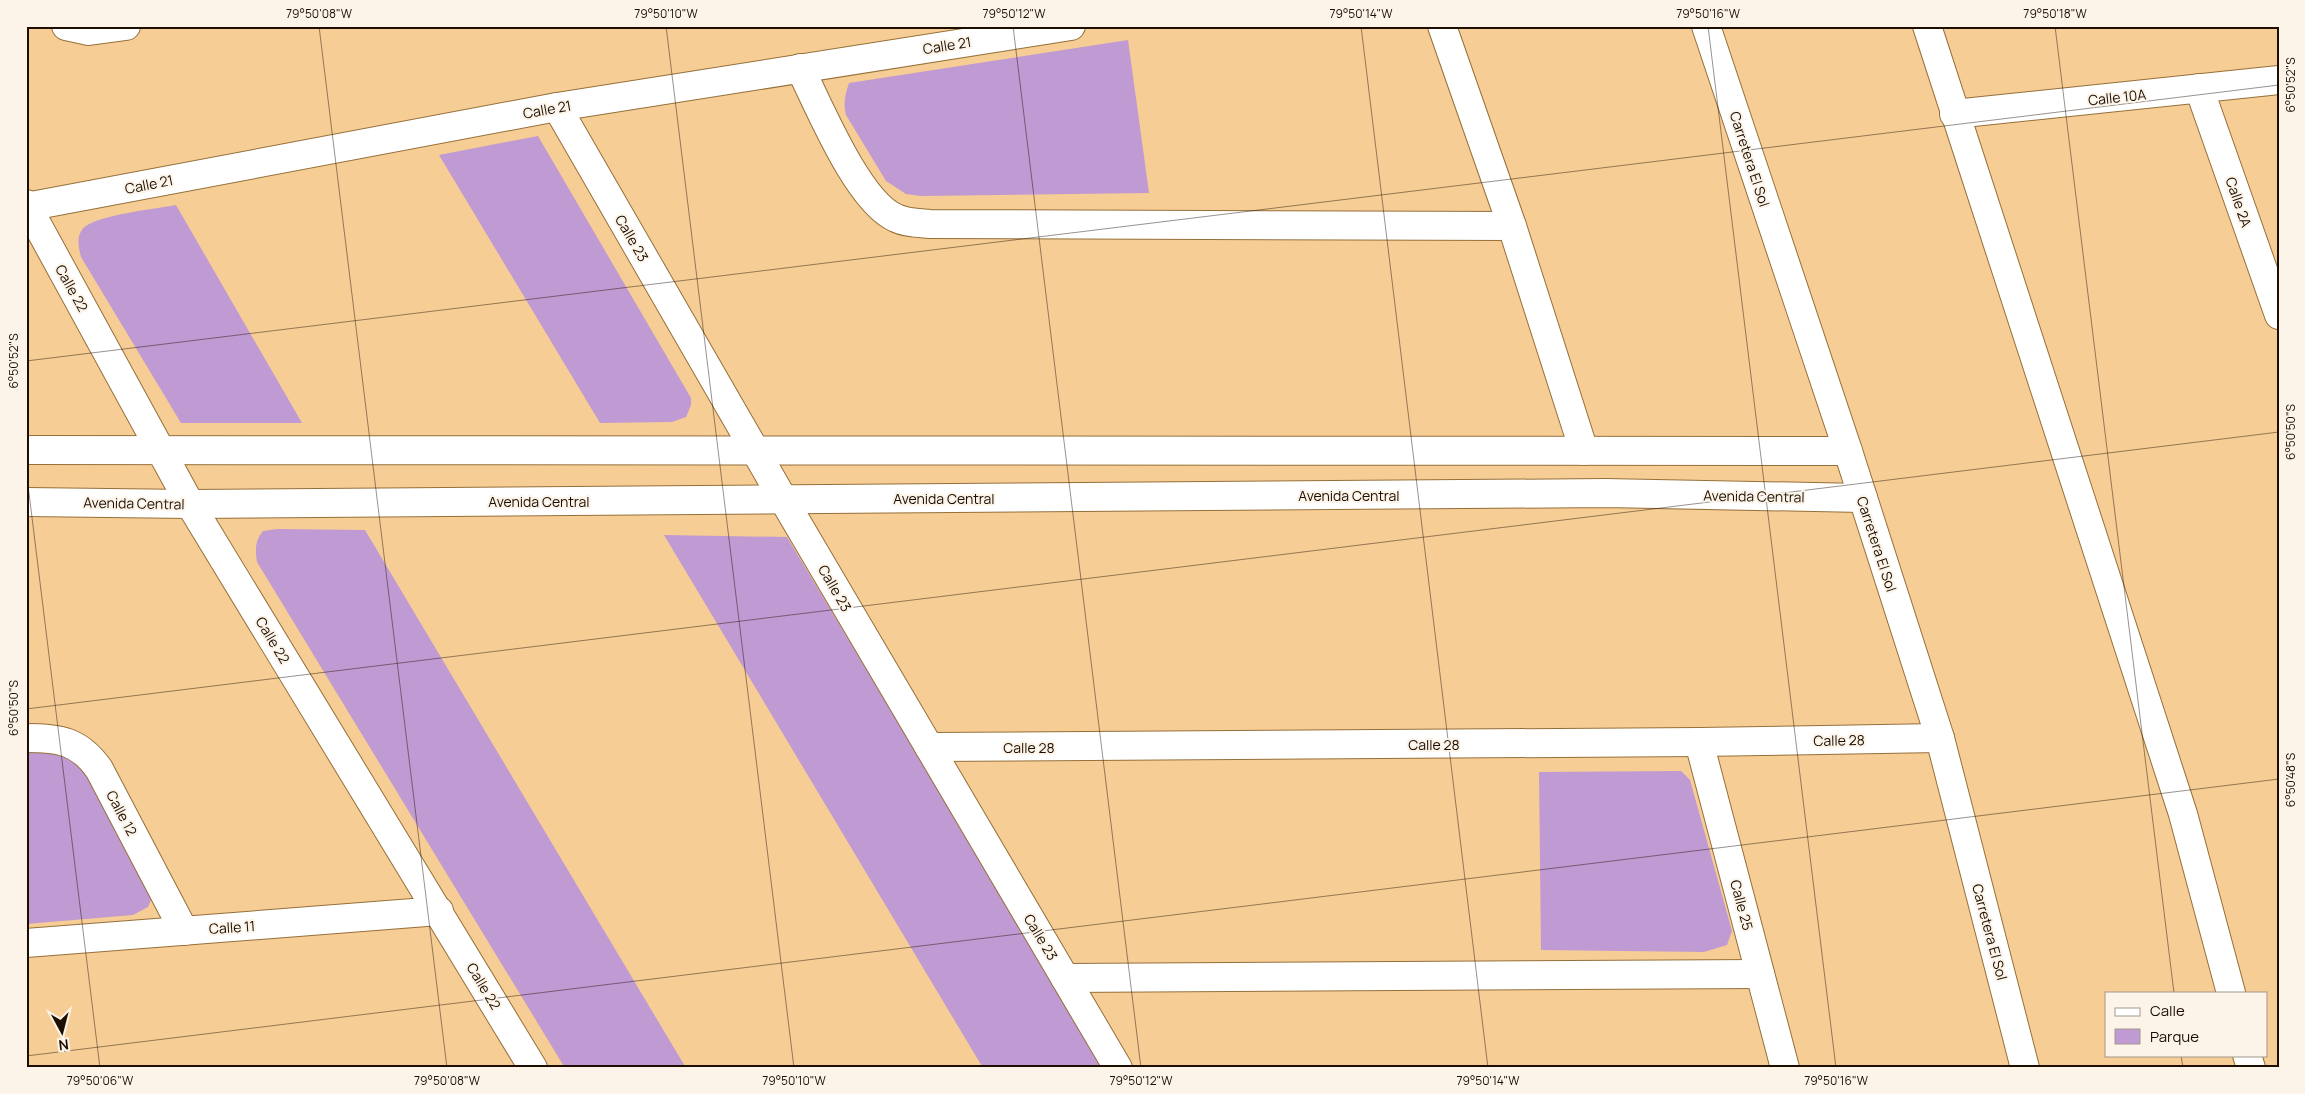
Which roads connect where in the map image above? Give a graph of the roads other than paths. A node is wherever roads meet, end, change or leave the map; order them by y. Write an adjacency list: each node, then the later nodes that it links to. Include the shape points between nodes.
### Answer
1 (66, 26): 2 (street, via 89,31)
2 (126, 26)
3 (1071, 26): 7 (street, Calle 21)
4 (1442, 26): 13 (street)
5 (1706, 26): 19 (street, Carretera El Sol)
6 (1927, 26): 11 (street)
7 (800, 68): 10 (street, Calle 21); 13 (street, via 863,189 883,210 905,221 940,224)
8 (2279, 80): 9 (street, Calle 10A)
9 (2199, 88): 11 (street, Calle 10A); 14 (street, Calle 2A)
10 (557, 106): 12 (street, Calle 21); 17 (street, Calle 23)
11 (1954, 114): 33 (street, via 2183,814)
12 (27, 206): 16 (street, Calle 22)
13 (1512, 226): 18 (street)
14 (2279, 314)
15 (26, 450): 16 (street)
16 (161, 450): 17 (street); 23 (street, Calle 22)
17 (755, 450): 18 (street); 21 (street, Calle 23)
18 (1584, 451): 19 (street)
19 (1848, 451): 20 (street, Carretera El Sol)
20 (1863, 498): 21 (street, Avenida Central, via 1605,493); 25 (street, Carretera El Sol)
21 (783, 499): 23 (street, Avenida Central); 27 (street, Calle 23)
22 (26, 502): 23 (street, Avenida Central)
23 (190, 504): 28 (street, Calle 22)
24 (26, 738): 29 (street, Calle 12, via 66,741 89,754)
25 (1940, 738): 26 (street, Calle 28); 38 (street, Carretera El Sol)
26 (1699, 742): 27 (street, Calle 28); 31 (street, Calle 25)
27 (929, 747): 32 (street, Calle 23)
28 (439, 911): 29 (street, Calle 11); 35 (street, Calle 22)
29 (184, 931): 30 (street, Calle 11)
30 (26, 944)
31 (1760, 974): 32 (street); 37 (street, Calle 25)
32 (1065, 978): 36 (street, Calle 23)
33 (2231, 992)
34 (2247, 1056): 39 (street)
35 (533, 1068)
36 (1118, 1068)
37 (1785, 1068)
38 (2025, 1068)
39 (2251, 1068)

